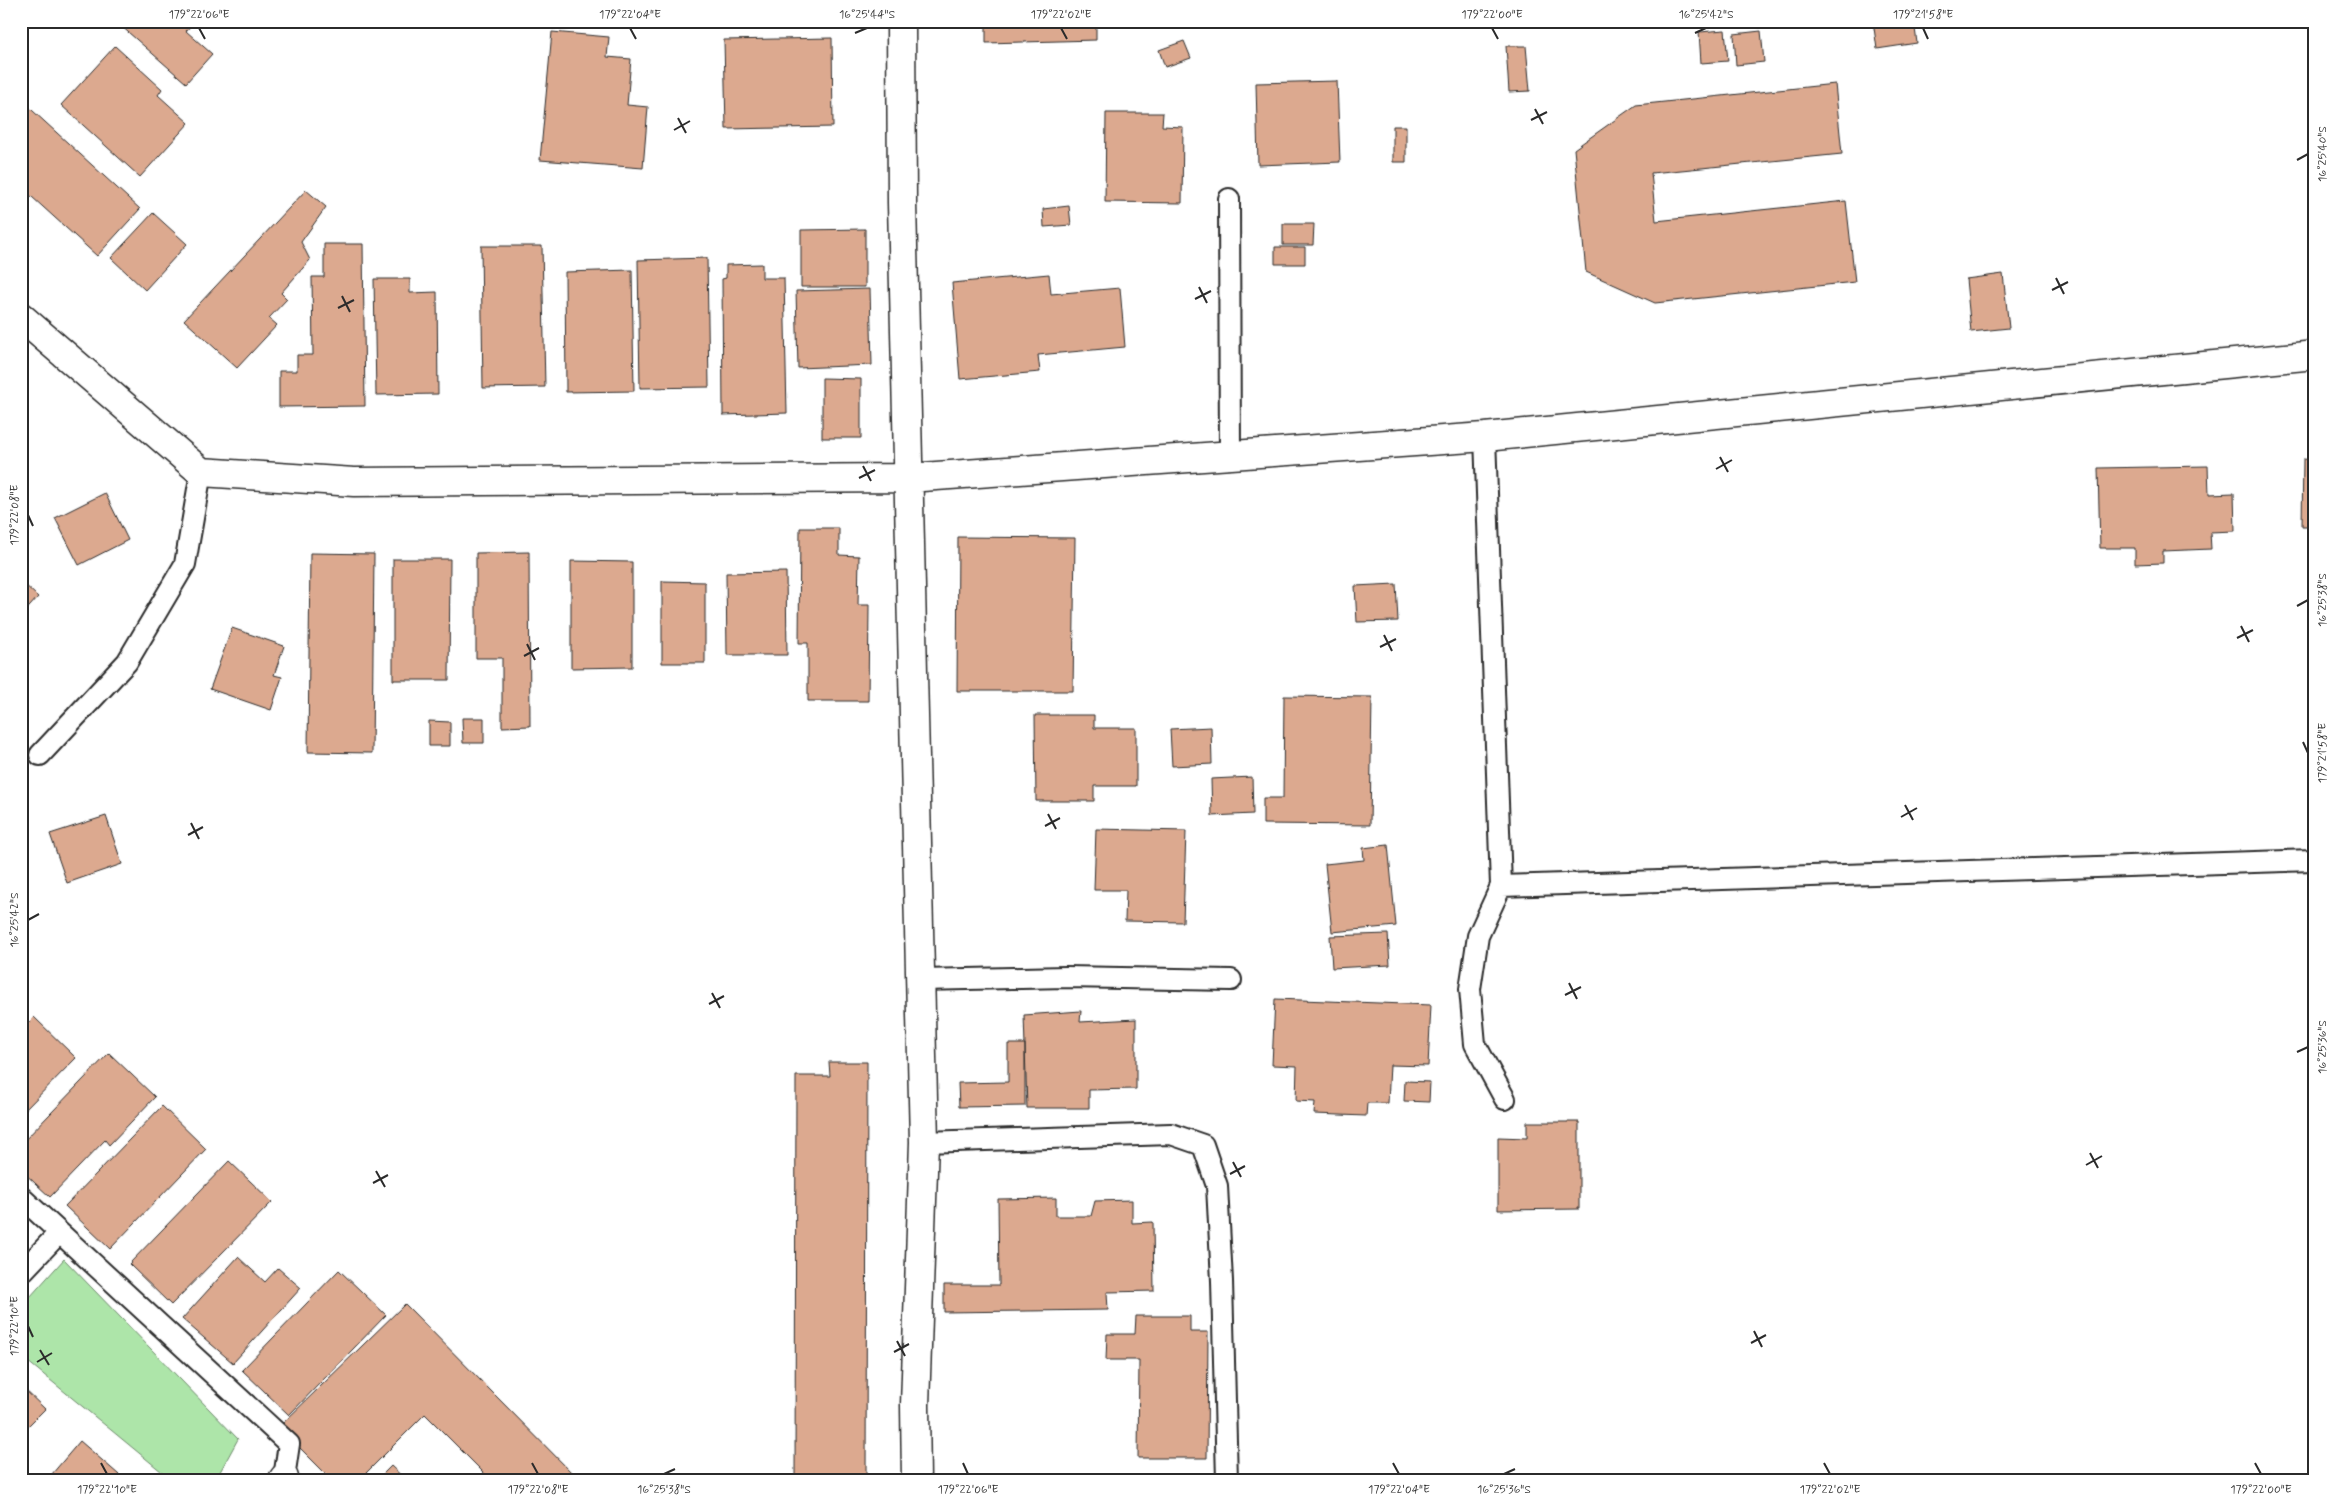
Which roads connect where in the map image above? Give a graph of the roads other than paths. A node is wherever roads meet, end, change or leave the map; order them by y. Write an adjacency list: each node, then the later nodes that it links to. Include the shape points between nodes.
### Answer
1 (901, 21): 8 (street)
2 (1229, 199): 6 (lane)
3 (21, 317): 7 (street)
4 (2315, 355): 5 (street)
5 (1485, 437): 6 (street); 11 (lane)
6 (1230, 455): 8 (street)
7 (201, 472): 8 (street, via 354,482); 9 (lane, via 185,564 127,662)
8 (908, 478): 12 (street)
9 (40, 755)
10 (2315, 860): 11 (lane)
11 (1501, 886): 14 (lane, via 1478,936 1470,989 1475,1044)
12 (921, 980): 13 (lane, via 1066,977); 15 (street)
13 (1231, 980)
14 (1505, 1099)
15 (924, 1142): 20 (street, via 915,1405); 21 (lane, via 1171,1134 1203,1145 1217,1186)
16 (21, 1197): 17 (lane)
17 (59, 1233): 18 (lane); 19 (lane, via 289,1444)
18 (21, 1273)
19 (283, 1479)
20 (916, 1481)
21 (1227, 1481)

